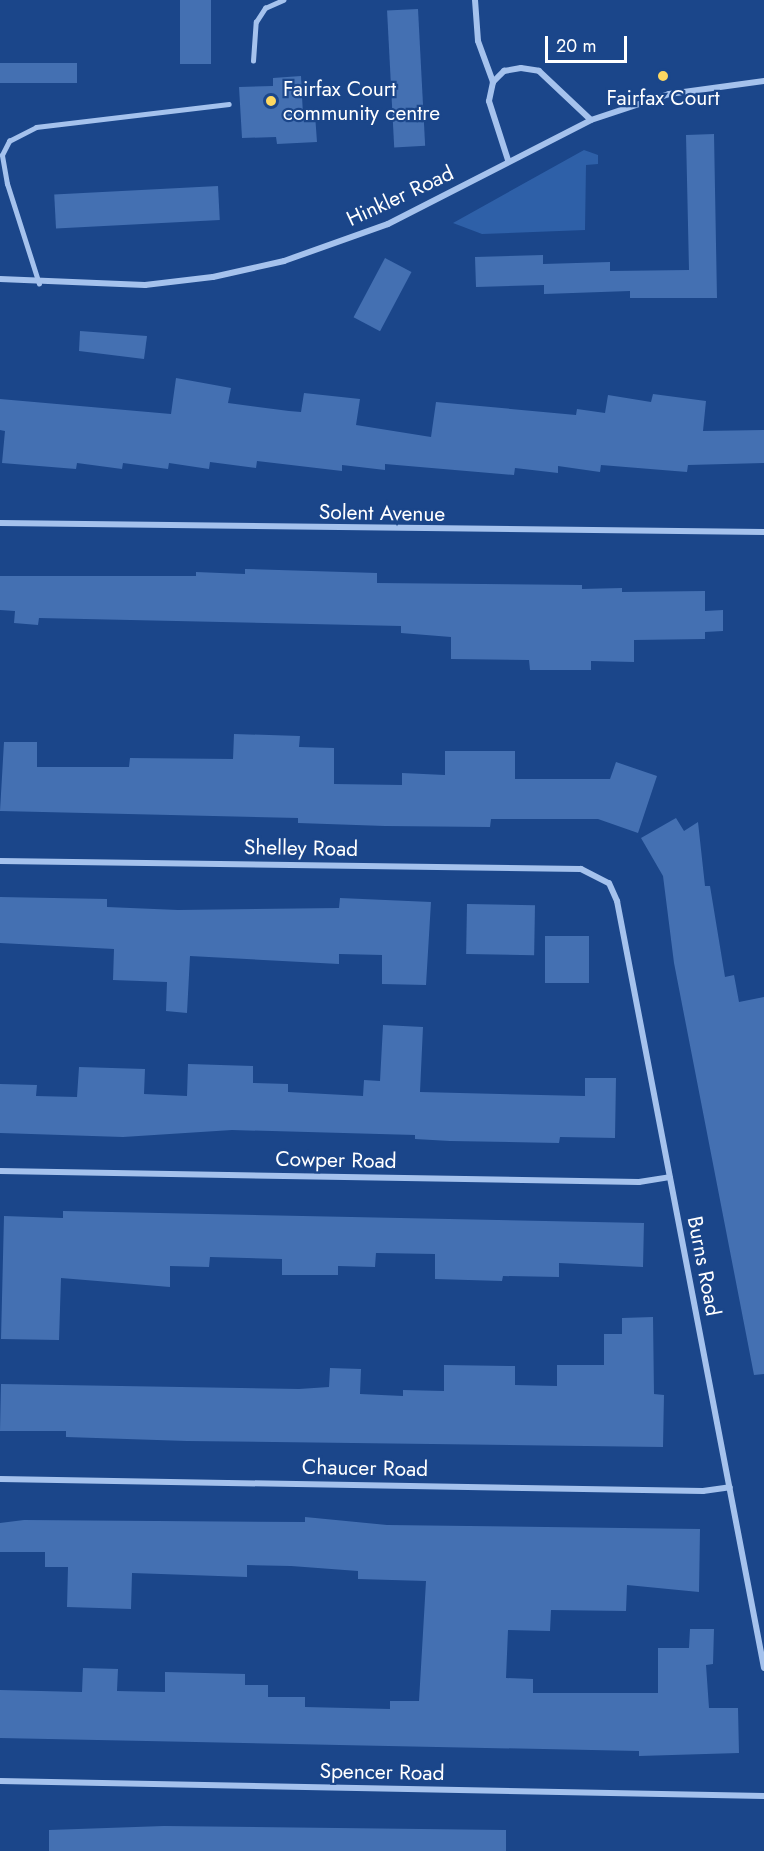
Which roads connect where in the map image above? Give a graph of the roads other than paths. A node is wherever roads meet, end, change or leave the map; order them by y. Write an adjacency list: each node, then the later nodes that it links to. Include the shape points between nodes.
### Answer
1 (283, 0): 3 (lane, via 265,8 256,22)
2 (475, 0): 5 (street, via 478,41)
3 (254, 61)
4 (764, 81): 7 (street, Hinkler Road, via 669,94)
5 (493, 82): 7 (street, via 504,71 539,71); 8 (street, via 489,101)
6 (229, 104): 10 (lane, via 36,127 9,141 2,155 7,184)
7 (591, 120): 8 (street, Hinkler Road)
8 (508, 160): 10 (street, Hinkler Road, via 388,224 284,261 213,278 145,285)
9 (0, 279): 10 (street, Hinkler Road)
10 (39, 284)
11 (0, 524): 12 (street, Solent Avenue)
12 (764, 532)
13 (0, 861): 14 (street, Shelley Road, via 556,868)
14 (601, 876): 16 (street, Burns Road, via 617,901)
15 (0, 1172): 16 (street, Cowper Road, via 639,1182)
16 (670, 1177): 18 (street, Burns Road)
17 (0, 1479): 18 (street, Chaucer Road, via 703,1491)
18 (729, 1487): 19 (street, Burns Road)
19 (764, 1668)
20 (0, 1781): 21 (street, Spencer Road)
21 (764, 1796)

